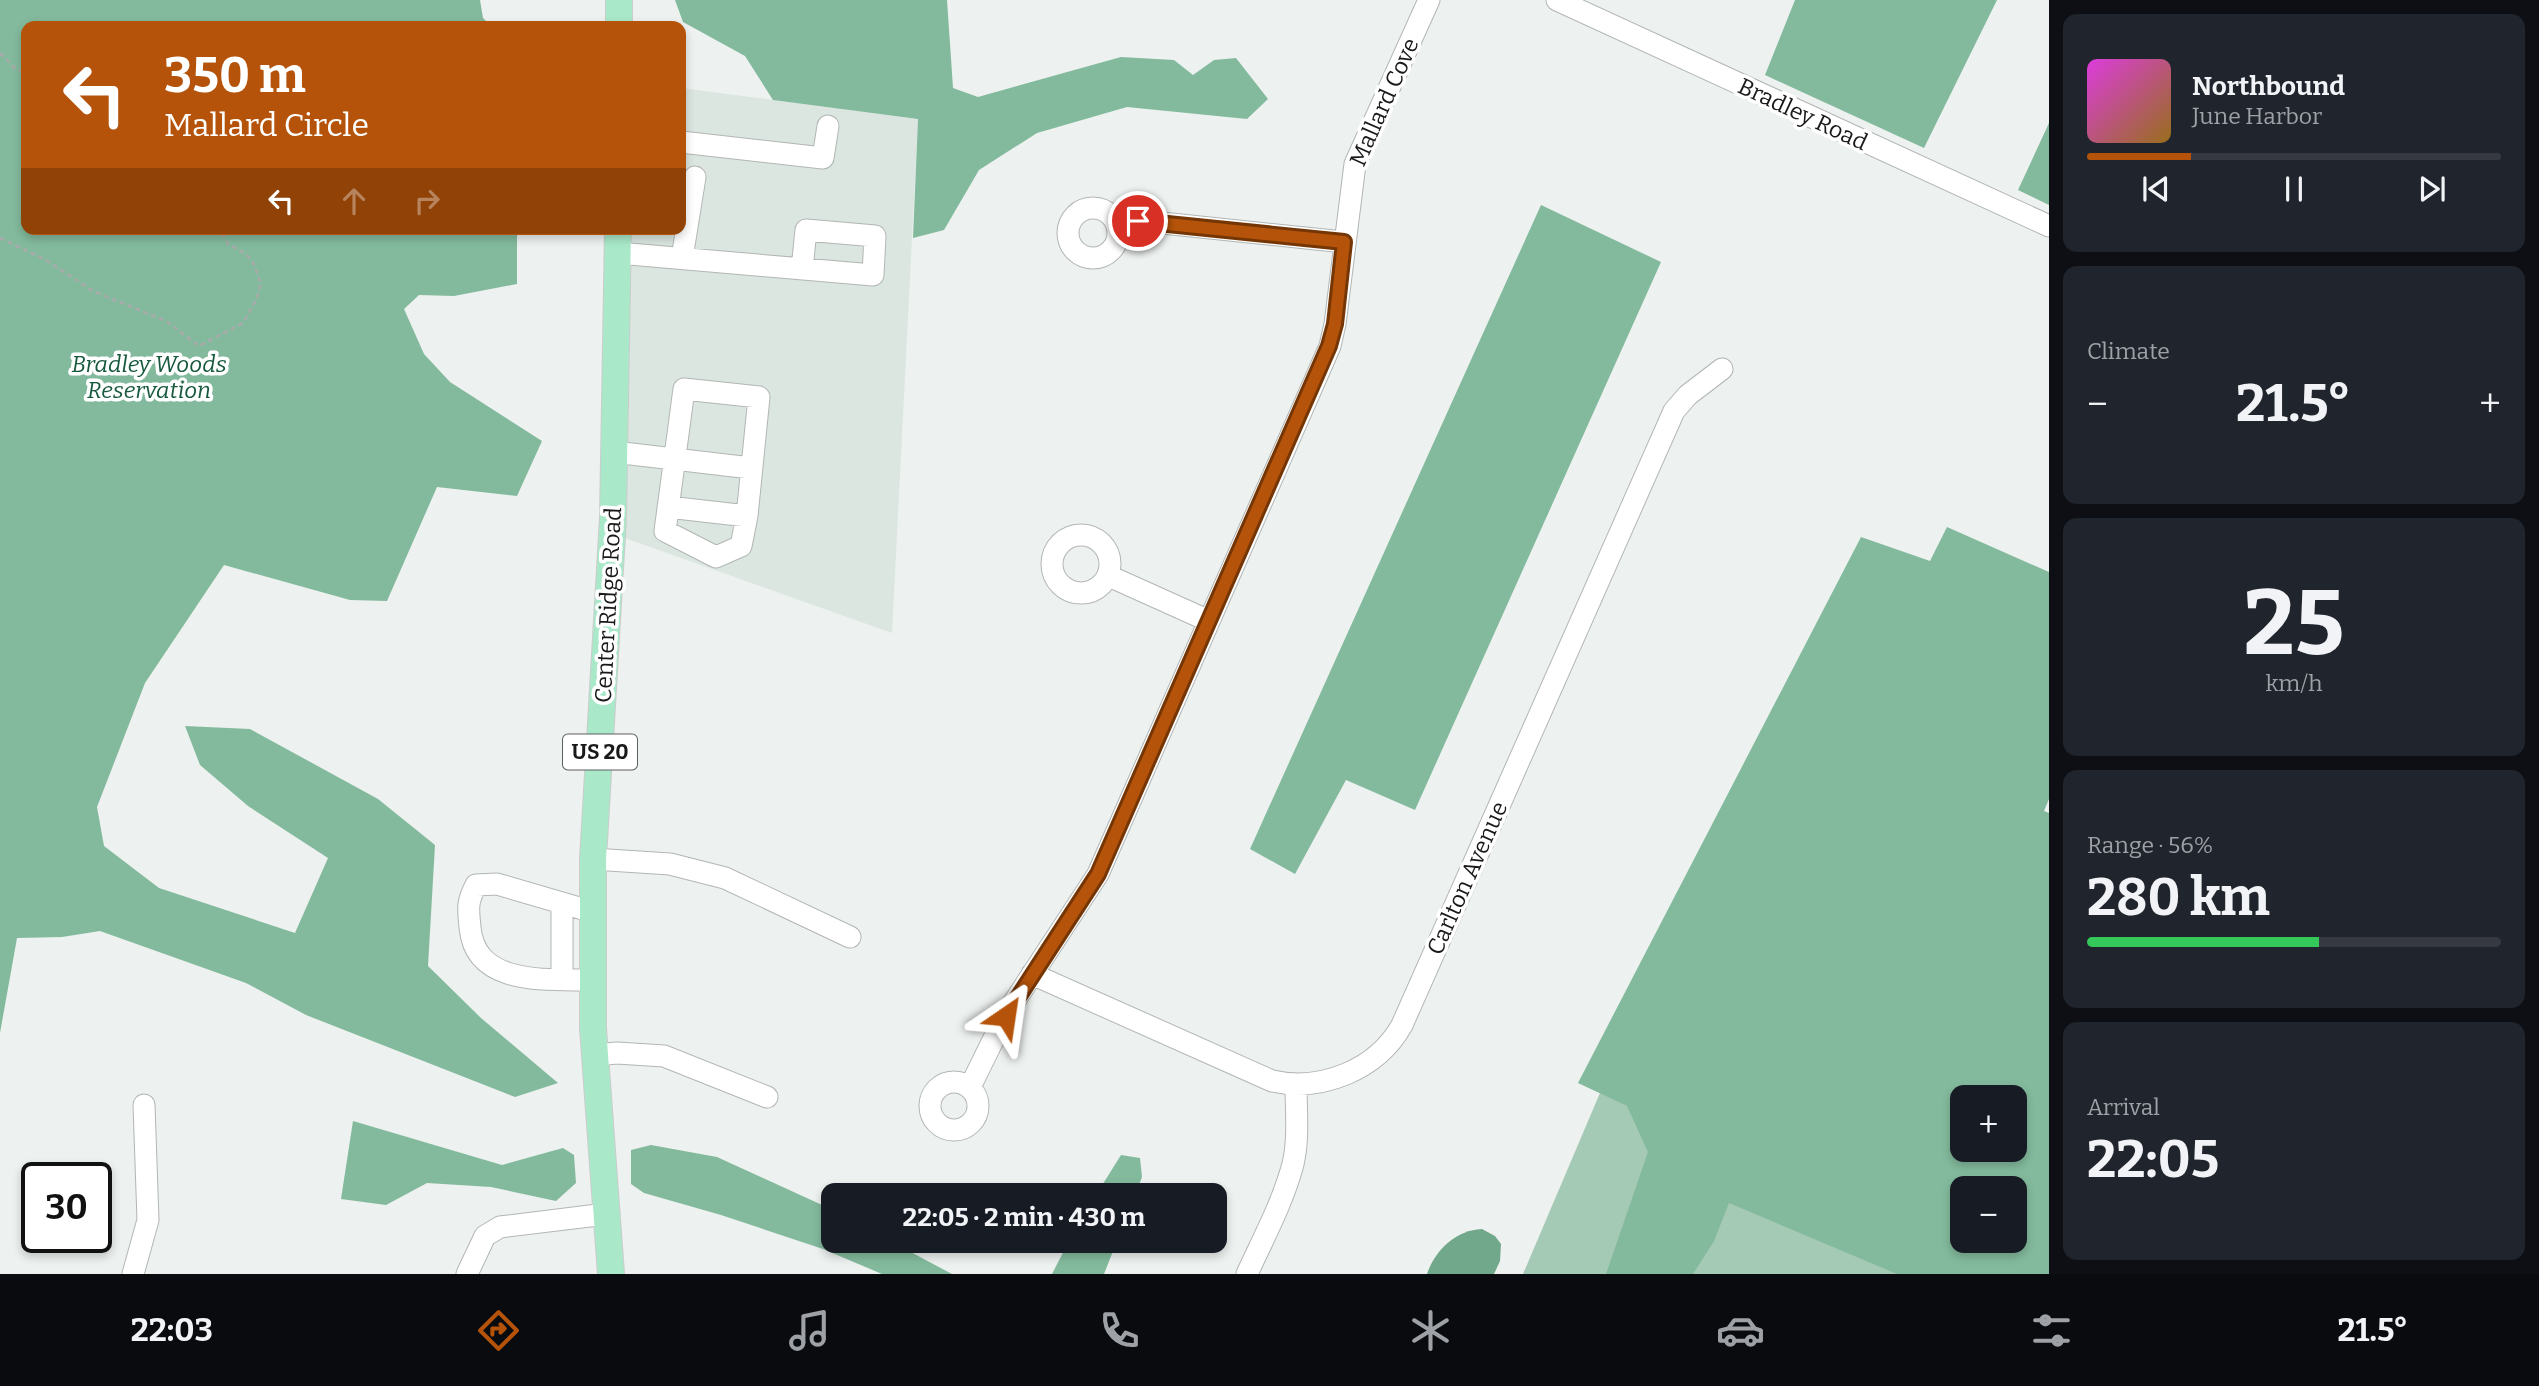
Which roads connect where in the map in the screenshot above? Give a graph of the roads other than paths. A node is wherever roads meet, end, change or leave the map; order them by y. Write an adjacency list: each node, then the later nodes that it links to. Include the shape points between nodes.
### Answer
1 (619, 0): 4 (main road)
2 (1429, 0): 13 (street, Mallard Cove, via 1355,164)
3 (1557, 0): 9 (street, Bradley Road)
4 (619, 21)
5 (828, 126): 6 (street, via 823,158)
6 (686, 143)
7 (695, 177): 10 (street)
8 (1118, 226): 13 (street, via 1143,220)
9 (2049, 226)
10 (686, 233)
11 (686, 235): 14 (street)
12 (618, 241): 14 (street); 17 (main road, Center Ridge Road / US 20)
13 (1344, 242): 23 (street, Mallard Cove, via 1329,346)
14 (682, 258): 15 (street)
15 (802, 269)
16 (1722, 369): 32 (street, Carlton Avenue, via 1674,411 1396,1035 1380,1054 1348,1073)
17 (614, 452): 18 (street); 24 (main road, Center Ridge Road / US 20)
18 (674, 459): 19 (street); 19 (street, via 684,389 759,397); 20 (street)
19 (751, 468): 21 (street)
20 (668, 506): 21 (street); 21 (street, via 665,531 716,557 741,546)
21 (747, 516)
22 (1108, 576): 23 (street)
23 (1209, 621): 28 (street, Mallard Cove, via 1098,874)
24 (593, 859): 26 (main road, Center Ridge Road / US 20); 27 (street, via 670,863 725,878)
25 (562, 903): 26 (street); 29 (street); 29 (street, via 497,884 476,885 468,900 474,946 481,959 519,977)
26 (593, 912): 30 (main road, Center Ridge Road / US 20)
27 (850, 937)
28 (1032, 974): 32 (street, Carlton Avenue, via 1272,1081); 33 (street, Mallard Cove)
29 (562, 979): 30 (street)
30 (593, 980): 31 (main road, Center Ridge Road / US 20)
31 (595, 1055): 34 (street, via 664,1056); 36 (main road, Center Ridge Road / US 20)
32 (1296, 1084): 40 (street, via 1293,1163)
33 (970, 1087)
34 (767, 1097)
35 (144, 1105): 37 (street, via 148,1220)
36 (606, 1214): 38 (street, via 500,1227 485,1236); 39 (main road, Center Ridge Road / US 20)
37 (133, 1274)
38 (467, 1274)
39 (611, 1274)
40 (1247, 1274)

